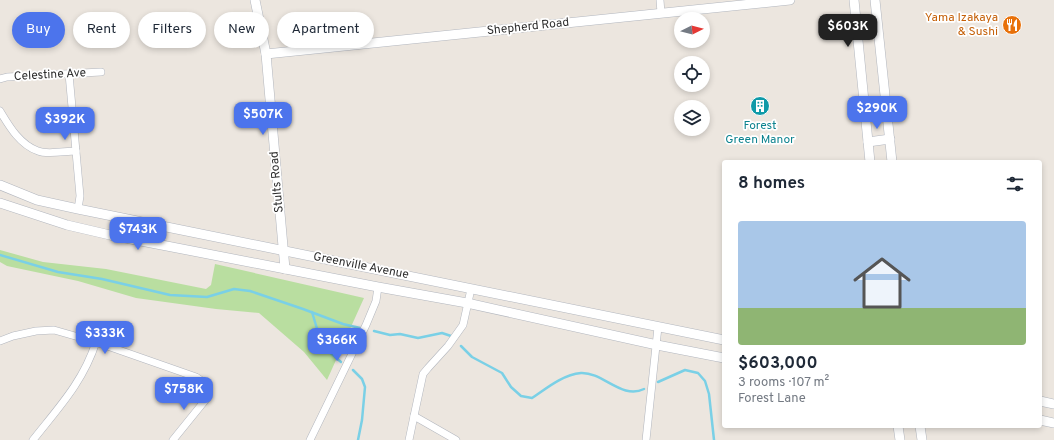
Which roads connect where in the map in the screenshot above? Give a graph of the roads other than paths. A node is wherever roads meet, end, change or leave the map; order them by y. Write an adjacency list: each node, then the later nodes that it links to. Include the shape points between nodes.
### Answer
1 (255, 0): 7 (main road, Stults Road)
2 (660, 0): 6 (street)
3 (786, 0): 6 (main road, Shepherd Road)
4 (854, 0): 13 (main road)
5 (876, 0): 12 (main road)
6 (661, 13): 7 (main road, Shepherd Road)
7 (266, 54): 20 (main road, Stults Road)
8 (101, 72): 9 (street, Celestine Ave)
9 (69, 74): 10 (street, Celestine Ave); 14 (street)
10 (0, 79)
11 (0, 111): 14 (street, via 20,141 38,152)
12 (890, 139): 13 (main road); 16 (main road)
13 (868, 142): 15 (main road)
14 (76, 151): 19 (street, via 80,196)
15 (870, 160)
16 (892, 160)
17 (0, 184): 19 (main road, Greenville Avenue, via 37,200)
18 (0, 203): 21 (main road, Greenville Avenue, via 82,228)
19 (78, 209): 20 (main road, Greenville Avenue)
20 (283, 251): 21 (main road, Stults Road); 23 (main road, Greenville Avenue)
21 (285, 269): 22 (main road, Greenville Avenue)
22 (378, 288): 24 (main road, Greenville Avenue); 40 (street, via 376,301 366,325)
23 (471, 289): 24 (street); 25 (main road, Greenville Avenue)
24 (467, 303): 29 (main road, Greenville Avenue); 33 (street, via 463,325 424,374)
25 (658, 327): 26 (main road, Greenville Avenue); 29 (street)
26 (722, 340)
27 (0, 341): 28 (street, via 36,331 54,330)
28 (96, 342): 38 (street, via 80,380); 39 (street, via 196,377 209,386 207,398)
29 (657, 345): 30 (main road, Greenville Avenue); 43 (street)
30 (722, 358)
31 (1042, 401): 32 (main road)
32 (1054, 404)
33 (414, 416): 41 (street); 42 (street)
34 (1042, 420): 35 (main road)
35 (1054, 423)
36 (898, 428): 44 (main road)
37 (920, 428): 45 (main road)
38 (33, 440)
39 (173, 440)
40 (310, 440)
41 (409, 440)
42 (456, 440)
43 (646, 440)
44 (900, 440)
45 (922, 440)

